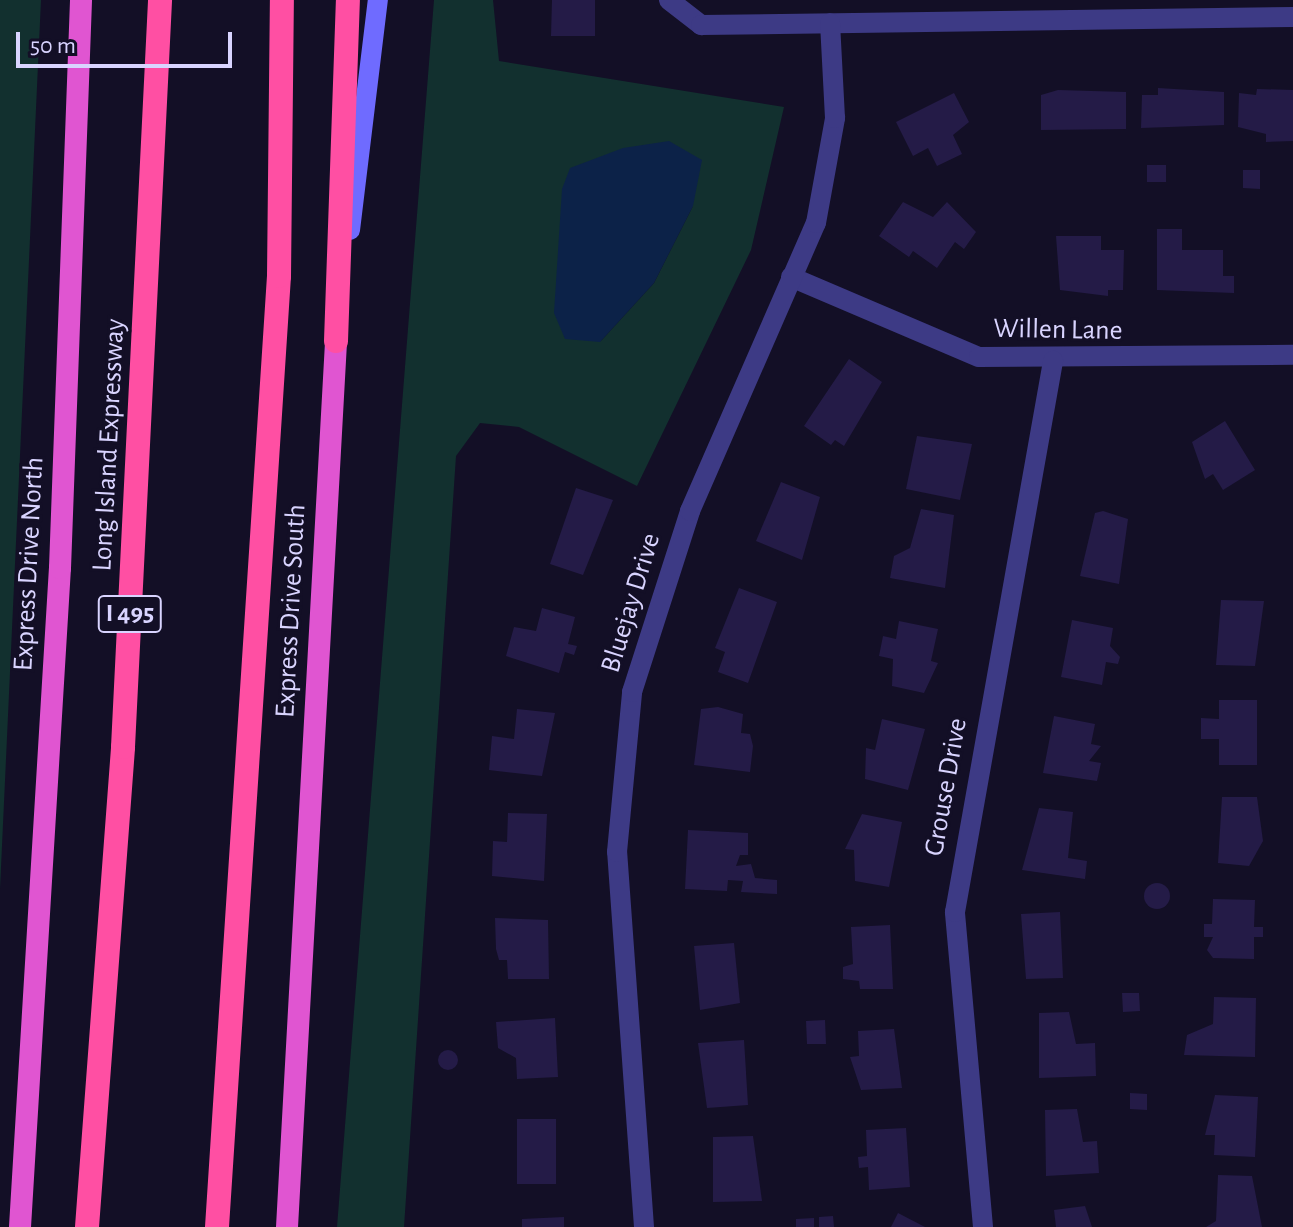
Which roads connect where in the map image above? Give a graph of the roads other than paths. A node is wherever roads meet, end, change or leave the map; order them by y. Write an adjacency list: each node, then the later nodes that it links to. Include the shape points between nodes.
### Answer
1 (81, 0): 14 (highway, Express Drive North, via 60,568)
2 (160, 0): 15 (highway, Long Island Expressway / I 495, via 123,747)
3 (282, 0): 16 (highway, via 278,291)
4 (348, 0): 11 (highway)
5 (378, 0): 11 (main road, Express Drive South)
6 (669, 0): 9 (street, via 701,25)
7 (984, 10): 8 (street); 9 (street)
8 (1293, 17)
9 (830, 23): 10 (street, Bluejay Drive, via 831,172)
10 (791, 277): 13 (street, Willen Lane, via 979,357); 18 (street, Bluejay Drive, via 690,511 632,692 617,852)
11 (336, 341): 17 (highway, Express Drive South)
12 (1293, 355): 13 (street, Willen Lane)
13 (1053, 361): 19 (street, Grouse Drive, via 955,912)
14 (20, 1227)
15 (87, 1227)
16 (217, 1227)
17 (287, 1227)
18 (644, 1227)
19 (983, 1227)

